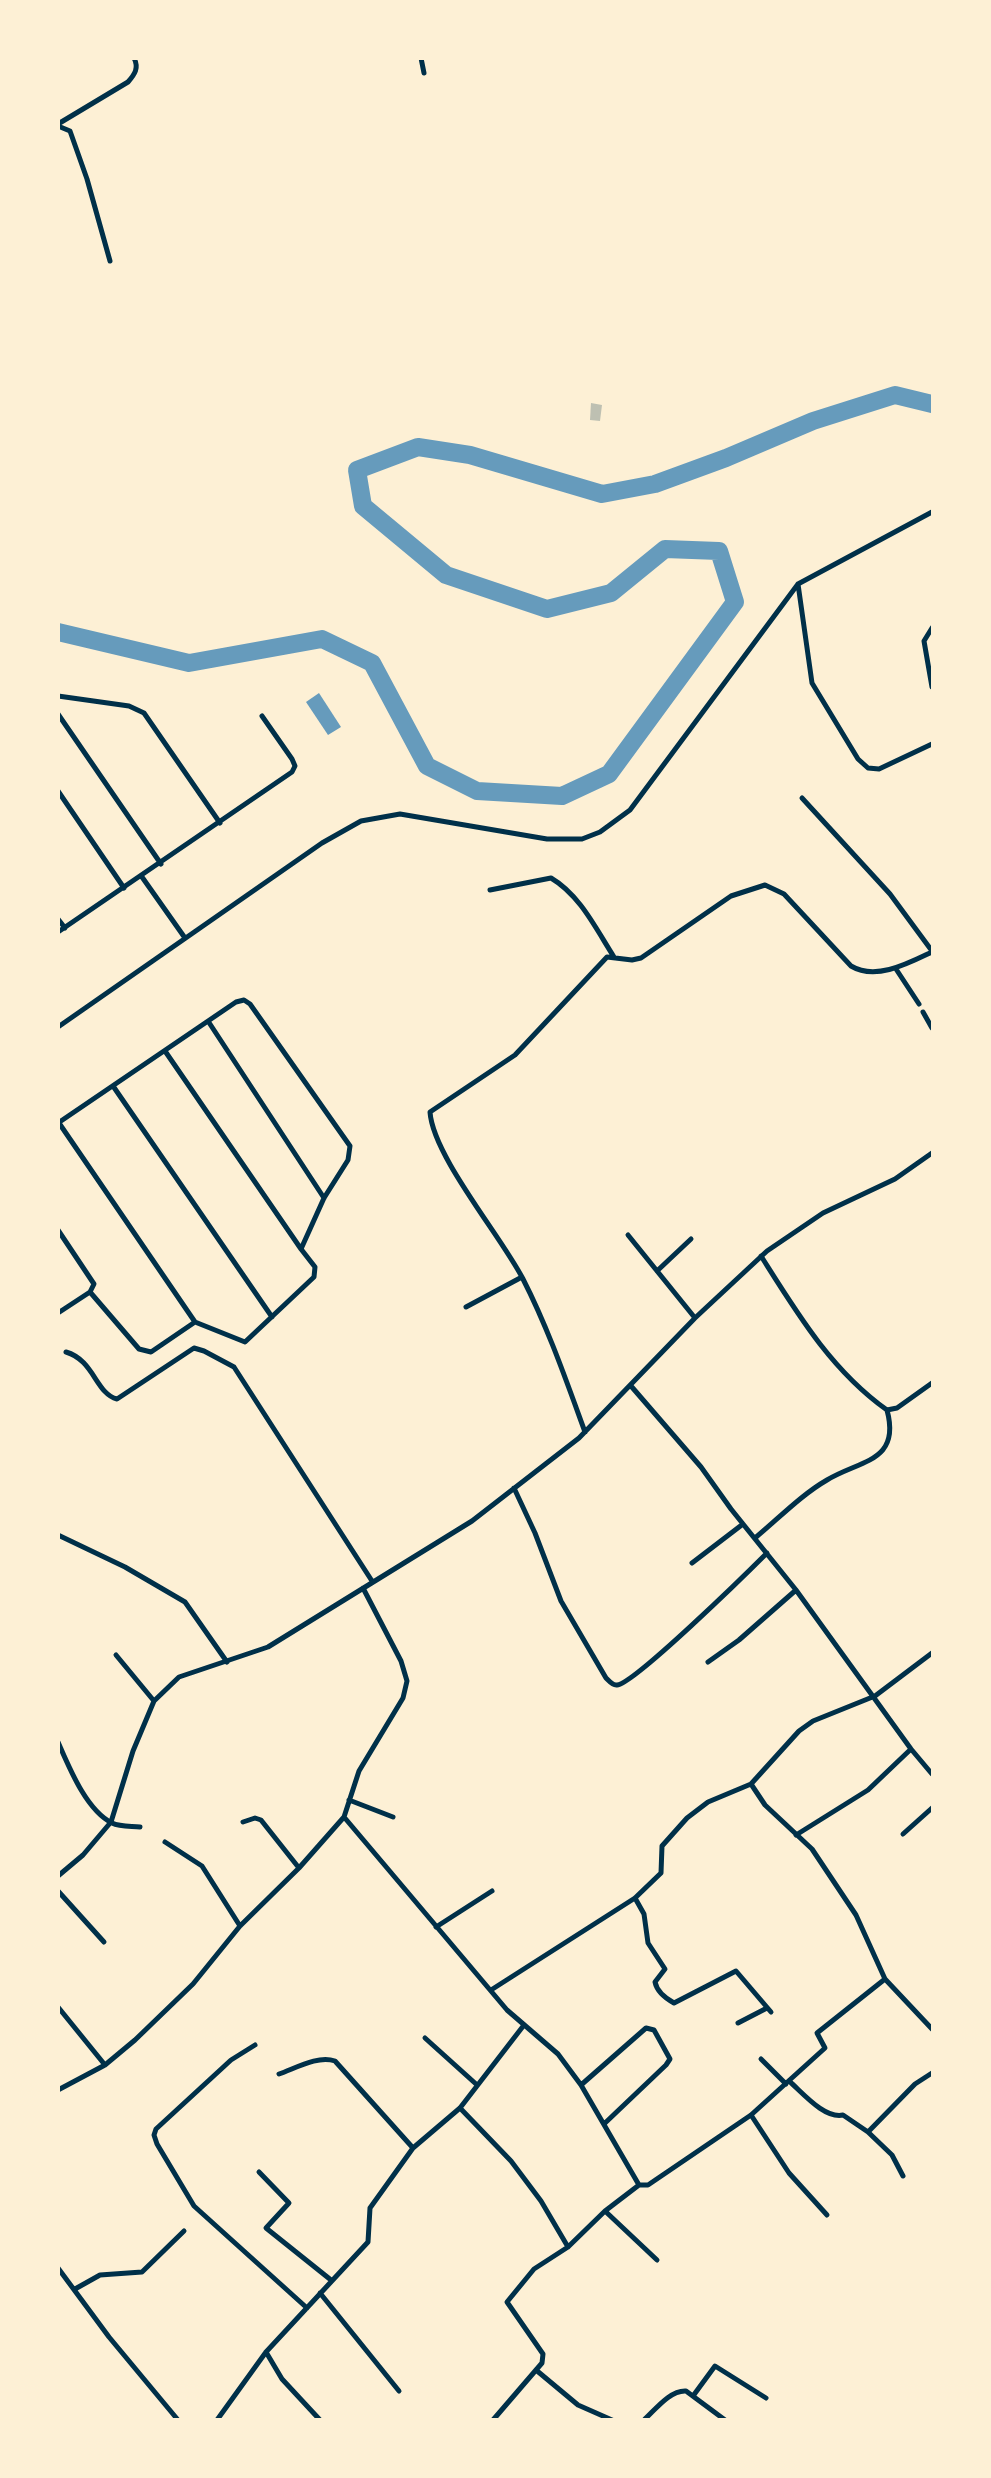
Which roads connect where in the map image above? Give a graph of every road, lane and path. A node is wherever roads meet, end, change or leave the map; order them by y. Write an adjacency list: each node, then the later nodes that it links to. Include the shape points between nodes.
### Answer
1 (134, 58): 4 (street, via 135,75 128,82)
2 (421, 58): 3 (street)
3 (424, 73)
4 (58, 125): 5 (street, via 70,131)
5 (110, 261)
6 (933, 512): 7 (street)
7 (798, 584): 13 (street, via 812,683 858,759 868,768 879,769); 24 (street, via 630,810 600,832 582,838 547,839 400,814 361,821 322,843)
8 (933, 628): 9 (street, via 924,641)
9 (933, 687)
10 (58, 696): 16 (street, via 129,706 144,713)
11 (58, 714): 17 (street)
12 (262, 716): 16 (street, via 295,766)
13 (933, 744)
14 (58, 791): 19 (street)
15 (802, 798): 25 (street, via 890,894)
16 (219, 823): 17 (street)
17 (161, 864): 18 (street)
18 (142, 877): 19 (street); 24 (street)
19 (124, 888): 22 (street)
20 (490, 890): 26 (street, via 551,878 565,886 577,901)
21 (58, 919): 22 (street)
22 (65, 928): 23 (street)
23 (58, 932)
24 (186, 938): 31 (street)
25 (933, 951): 27 (street)
26 (614, 957): 27 (street, via 641,958 731,896 765,885 784,894 851,966 861,972); 44 (street, via 607,957 596,967 515,1055 430,1112 431,1127 453,1167)
27 (896, 969): 28 (street)
28 (919, 1004)
29 (923, 1012): 32 (street)
30 (208, 1021): 33 (street); 37 (street); 37 (street, via 236,1002 244,1000 250,1004 350,1146 348,1160)
31 (58, 1027)
32 (933, 1028)
33 (165, 1051): 34 (street); 41 (street)
34 (113, 1086): 35 (street); 48 (street)
35 (59, 1123): 50 (street)
36 (933, 1153): 42 (street, via 895,1179 823,1213)
37 (324, 1198): 41 (street)
38 (58, 1230): 45 (street, via 91,1277 94,1284)
39 (628, 1235): 43 (street)
40 (691, 1239): 43 (street)
41 (301, 1249): 48 (street, via 315,1267 314,1277)
42 (760, 1256): 49 (street); 54 (street, via 827,1354 868,1396)
43 (657, 1271): 49 (street)
44 (522, 1277): 46 (street); 55 (street, via 551,1339)
45 (90, 1292): 47 (street); 50 (street, via 144,1352 151,1352)
46 (466, 1307)
47 (58, 1313)
48 (272, 1317): 50 (street, via 245,1342)
49 (695, 1318): 53 (street)
50 (195, 1322)
51 (66, 1352): 62 (street, via 84,1360 109,1396 117,1399 194,1348 234,1367)
52 (933, 1383): 54 (street)
53 (631, 1386): 55 (street); 57 (street, via 701,1467)
54 (888, 1410): 59 (street, via 890,1439 879,1454 827,1480)
55 (585, 1432): 56 (street)
56 (514, 1488): 60 (street, via 536,1533 561,1601 606,1678 614,1685 638,1672); 62 (street, via 472,1521)
57 (743, 1524): 59 (street); 61 (street)
58 (58, 1535): 67 (street, via 185,1602)
59 (755, 1538): 60 (street)
60 (767, 1553): 64 (street)
61 (692, 1563)
62 (372, 1581): 63 (street)
63 (363, 1588): 67 (street, via 268,1647); 75 (street, via 401,1661 407,1681 403,1698 359,1771)
64 (796, 1590): 68 (street); 69 (street)
65 (933, 1653): 69 (street)
66 (116, 1655): 70 (street)
67 (227, 1662): 70 (street, via 179,1677)
68 (708, 1662)
69 (875, 1696): 72 (street); 74 (street, via 813,1721)
70 (154, 1701): 79 (street, via 133,1750)
71 (58, 1742): 79 (street, via 78,1786)
72 (911, 1749): 73 (street); 83 (street, via 868,1790)
73 (933, 1774)
74 (751, 1784): 83 (street, via 765,1805); 89 (street, via 708,1802 687,1818 662,1846 661,1873)
75 (349, 1800): 77 (street); 78 (street)
76 (933, 1808): 82 (street)
77 (344, 1817): 85 (street); 91 (street)
78 (393, 1817)
79 (111, 1822): 81 (street); 86 (street)
80 (243, 1822): 85 (street, via 261,1820)
81 (140, 1827)
82 (903, 1834)
83 (796, 1835): 93 (street, via 812,1849 856,1915)
84 (165, 1842): 90 (street, via 202,1866)
85 (299, 1868): 90 (street)
86 (58, 1875)
87 (58, 1891): 92 (street)
88 (492, 1891): 91 (street)
89 (635, 1898): 94 (street); 96 (street, via 644,1914 648,1943 665,1969 655,1982 656,1989 674,2003 736,1971 769,2010)
90 (240, 1926): 102 (street, via 193,1984)
91 (436, 1927): 94 (street)
92 (104, 1942)
93 (885, 1979): 98 (street); 105 (street, via 817,2033 825,2048)
94 (491, 1990): 97 (street)
95 (58, 2007): 102 (street)
96 (738, 2023)
97 (524, 2025): 106 (street); 107 (street, via 558,2054)
98 (933, 2030)
99 (425, 2038): 106 (street)
100 (255, 2045): 126 (street, via 231,2060 154,2135 194,2206)
101 (761, 2059): 105 (street)
102 (105, 2065): 108 (street)
103 (933, 2073): 112 (street, via 915,2084)
104 (279, 2074): 113 (street, via 317,2060 335,2061)
105 (787, 2082): 110 (street); 112 (street, via 821,2109 843,2115)
106 (476, 2084): 109 (street)
107 (581, 2085): 111 (street); 111 (street, via 646,2028 654,2030 665,2046 669,2061)
108 (58, 2090)
109 (460, 2108): 113 (street); 120 (street, via 511,2161)
110 (751, 2115): 116 (street, via 648,2185); 118 (street, via 795,2181)
111 (604, 2124): 116 (street)
112 (868, 2132): 115 (street, via 892,2155)
113 (413, 2148): 123 (street, via 370,2208 368,2242)
114 (258, 2172): 123 (street, via 289,2203 266,2228)
115 (903, 2176)
116 (639, 2185): 117 (street)
117 (605, 2211): 120 (street); 121 (street)
118 (827, 2215)
119 (184, 2230): 124 (street, via 142,2272 100,2275)
120 (568, 2247): 128 (street, via 534,2269 507,2302 543,2354)
121 (657, 2260)
122 (58, 2268): 124 (street)
123 (331, 2280): 125 (street)
124 (75, 2289): 132 (street)
125 (320, 2293): 126 (street); 129 (street)
126 (307, 2308): 127 (street)
127 (266, 2352): 133 (street); 134 (street, via 282,2379)
128 (536, 2370): 135 (street); 136 (street, via 578,2405)
129 (399, 2391)
130 (693, 2396): 131 (street, via 715,2366); 137 (street, via 680,2391 672,2394); 138 (street)
131 (766, 2398)
132 (178, 2420)
133 (218, 2420)
134 (320, 2420)
135 (493, 2420)
136 (612, 2420)
137 (644, 2420)
138 (725, 2420)

